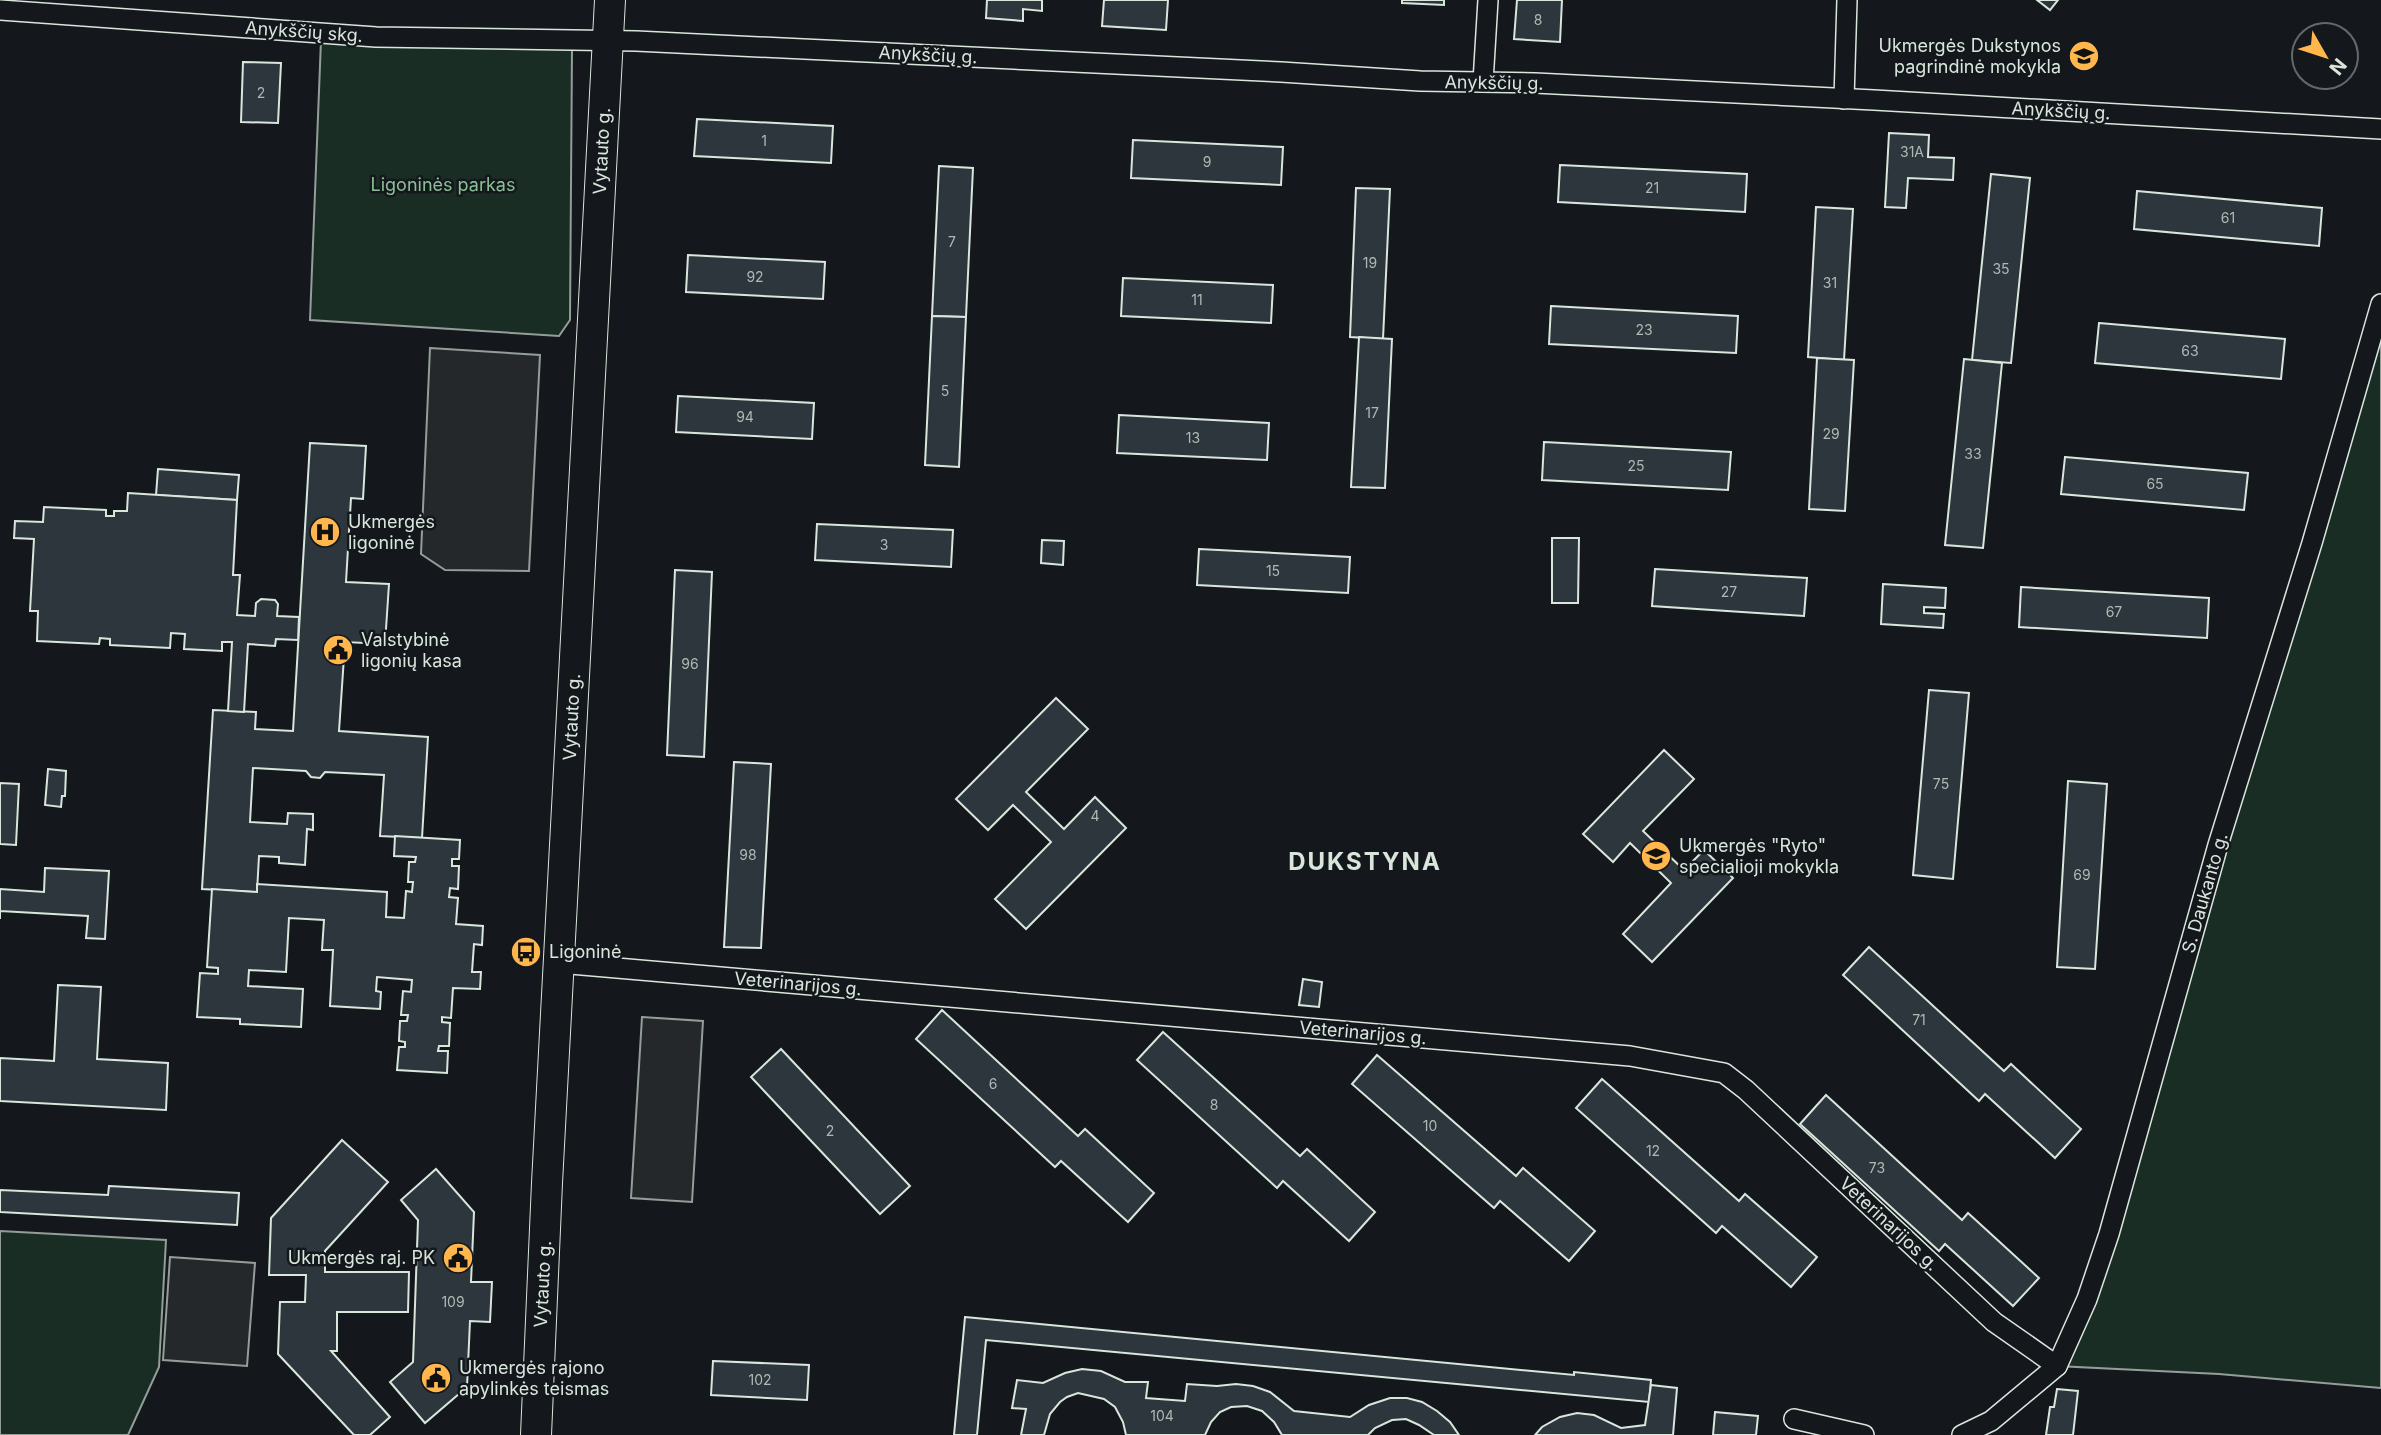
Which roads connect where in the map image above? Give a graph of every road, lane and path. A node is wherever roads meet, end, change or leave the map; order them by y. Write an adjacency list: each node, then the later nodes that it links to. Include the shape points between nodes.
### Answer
1 (610, 0): 5 (main road, Vytauto g.)
2 (1488, 0): 6 (street)
3 (1847, 0): 7 (street)
4 (0, 10): 5 (street, Anykščių skg., via 376,37)
5 (608, 40): 6 (street, Anykščių g.); 10 (main road, Vytauto g.)
6 (1483, 82): 7 (street, Anykščių g.)
7 (1844, 99): 8 (street, Anykščių g.)
8 (2381, 130)
9 (2381, 304): 11 (street, S. Daukanto g., via 2218,845 2109,1234)
10 (559, 963): 11 (street, Veterinarijos g., via 1630,1056 1724,1073 1994,1322); 13 (main road, Vytauto g.)
11 (2057, 1366): 15 (street, S. Daukanto g., via 1991,1421)
12 (1794, 1419): 14 (street)
13 (536, 1435)
14 (1864, 1435)
15 (1962, 1435)

